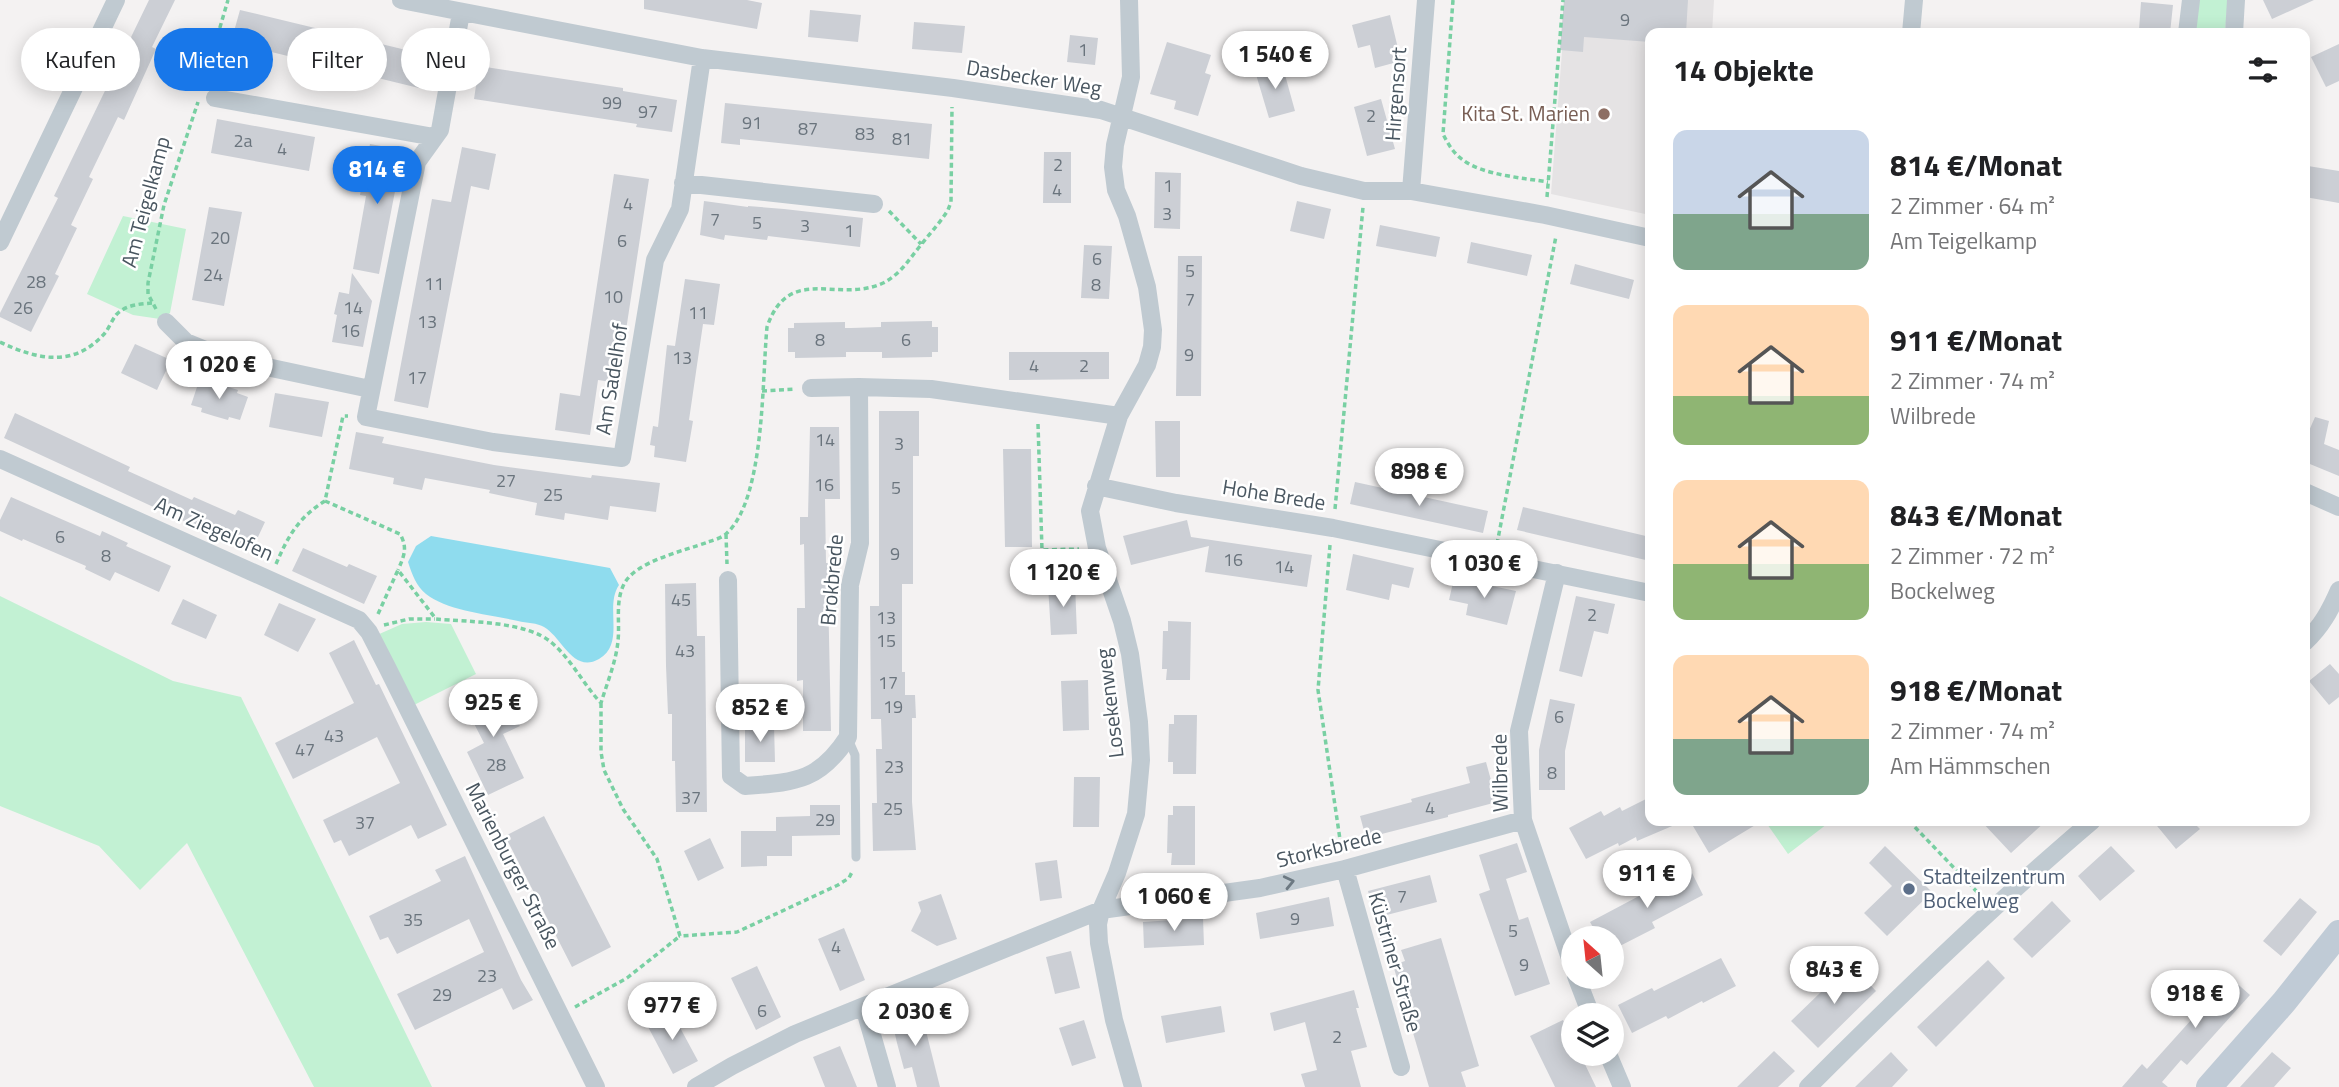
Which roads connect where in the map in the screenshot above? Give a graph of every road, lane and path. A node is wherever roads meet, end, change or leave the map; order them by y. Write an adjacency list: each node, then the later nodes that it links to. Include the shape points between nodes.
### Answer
1 (116, 0): 26 (street)
2 (228, 0): 28 (path, Am Teigelkamp, via 164,205 148,283)
3 (401, 0): 11 (street, Dasbecker Weg)
4 (1129, 0): 18 (street, Losekenweg, via 1131,77)
5 (1426, 0): 22 (street, Hirgensort)
6 (1453, 0): 21 (path, via 1443,134 1465,163)
7 (1563, 0): 21 (path)
8 (1914, 0): 12 (street)
9 (2191, 0): 13 (street)
10 (2236, 0): 14 (street)
11 (461, 13): 15 (street, Dasbecker Weg); 19 (street, via 440,130)
12 (1912, 28)
13 (2188, 28)
14 (2234, 28)
15 (702, 58): 16 (street, Dasbecker Weg); 20 (street, Am Sadelhof)
16 (953, 88): 18 (street, Dasbecker Weg); 27 (path, via 951,202 938,227)
17 (215, 98): 19 (street)
18 (1122, 117): 22 (street, Dasbecker Weg, via 1301,176 1364,191); 36 (street, Losekenweg, via 1114,156 1115,190 1138,251 1153,330 1147,365)
19 (434, 137): 33 (street, via 417,162)
20 (683, 183): 23 (street); 37 (street, Am Sadelhof, via 680,209 655,261 622,458 493,442)
21 (1548, 183): 24 (path)
22 (1411, 191): 24 (street, Dasbecker Weg)
23 (874, 204): 27 (path, via 896,216)
24 (1552, 217): 25 (street, Dasbecker Weg); 45 (path, via 1512,471)
25 (1645, 237)
26 (0, 242)
27 (921, 244): 34 (path, via 894,277 880,284 796,290 781,300 767,327)
28 (152, 303): 29 (path); 30 (path, via 117,313 105,333 81,352 63,359 44,358)
29 (166, 323): 33 (street, via 186,342 225,358)
30 (0, 342)
31 (859, 387): 32 (street); 35 (street, via 932,388); 57 (street, Brokbrede, via 860,543 850,586)
32 (811, 388): 34 (path)
33 (370, 389): 37 (street)
34 (762, 391): 43 (path, via 749,490 739,519)
35 (1038, 404): 36 (street); 44 (path, via 1042,550)
36 (1119, 416): 39 (street, Losekenweg)
37 (366, 417): 41 (path, via 343,415)
38 (0, 459): 48 (street, Am Ziegelofen)
39 (1096, 486): 44 (street, Losekenweg, via 1090,511); 45 (street, Hohe Brede)
40 (2310, 494): 42 (street)
41 (325, 501): 46 (path, via 400,534 406,552); 48 (path, via 299,520)
42 (2339, 507)
43 (726, 534): 49 (path); 56 (path, via 631,573 619,599 618,643)
44 (1097, 548): 64 (street, Losekenweg, via 1130,654 1141,760 1136,814)
45 (1493, 560): 47 (street, Hohe Brede)
46 (398, 570): 52 (path); 53 (path)
47 (1557, 573): 51 (street, Hohe Brede); 58 (street, Wilbrede, via 1519,731)
48 (269, 578): 53 (street, Am Ziegelofen, via 359,620)
49 (728, 580): 57 (street, via 731,776 745,786 804,778 835,756)
50 (2339, 590): 54 (street, via 2330,612)
51 (1645, 592)
52 (436, 619): 53 (path, via 409,619); 56 (path, via 494,623 536,633 552,642)
53 (369, 632): 55 (street, Am Ziegelofen)
54 (2310, 637)
55 (387, 667): 69 (street, Marienburger Straße)
56 (601, 703): 66 (path, via 604,770 657,859)
57 (848, 737): 61 (lane, via 855,755)
58 (1523, 820): 62 (street, Storksbrede); 65 (street, Wilbrede)
59 (1914, 826): 63 (path)
60 (2086, 826): 63 (street)
61 (856, 857): 66 (path, via 849,877 838,885 737,932)
62 (1345, 869): 64 (street, Storksbrede, one-way to 62, via 1260,888); 71 (street, Küstriner Straße)
63 (1993, 909): 77 (street)
64 (1101, 910): 68 (street, Storksbrede); 75 (street, Losekenweg, via 1099,943)
65 (1561, 932)
66 (680, 936): 69 (path, via 627,978)
67 (2334, 949): 78 (street)
68 (864, 1007): 73 (street, Storksbrede, via 795,1034); 74 (street)
69 (561, 1016): 72 (street, Marienburger Straße)
70 (1613, 1066): 76 (street)
71 (1401, 1067)
72 (596, 1087)
73 (696, 1087)
74 (887, 1087)
75 (1133, 1087)
76 (1622, 1087)
77 (1808, 1087)
78 (2209, 1087)

